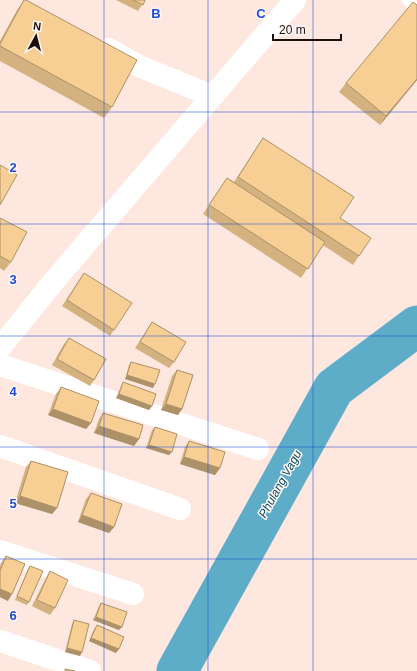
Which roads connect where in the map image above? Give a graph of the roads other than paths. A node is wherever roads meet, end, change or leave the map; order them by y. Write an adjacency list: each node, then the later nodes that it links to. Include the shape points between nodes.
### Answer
1 (295, 0): 5 (street)
2 (407, 0): 3 (lane)
3 (417, 9)
4 (90, 39): 5 (street, via 139,66)
5 (212, 96): 6 (street)
6 (0, 348)
7 (0, 365): 9 (street)
8 (0, 446): 10 (street)
9 (258, 449)
10 (180, 510)
11 (0, 551): 12 (street)
12 (134, 594)
13 (0, 641): 14 (street)
14 (90, 671)

